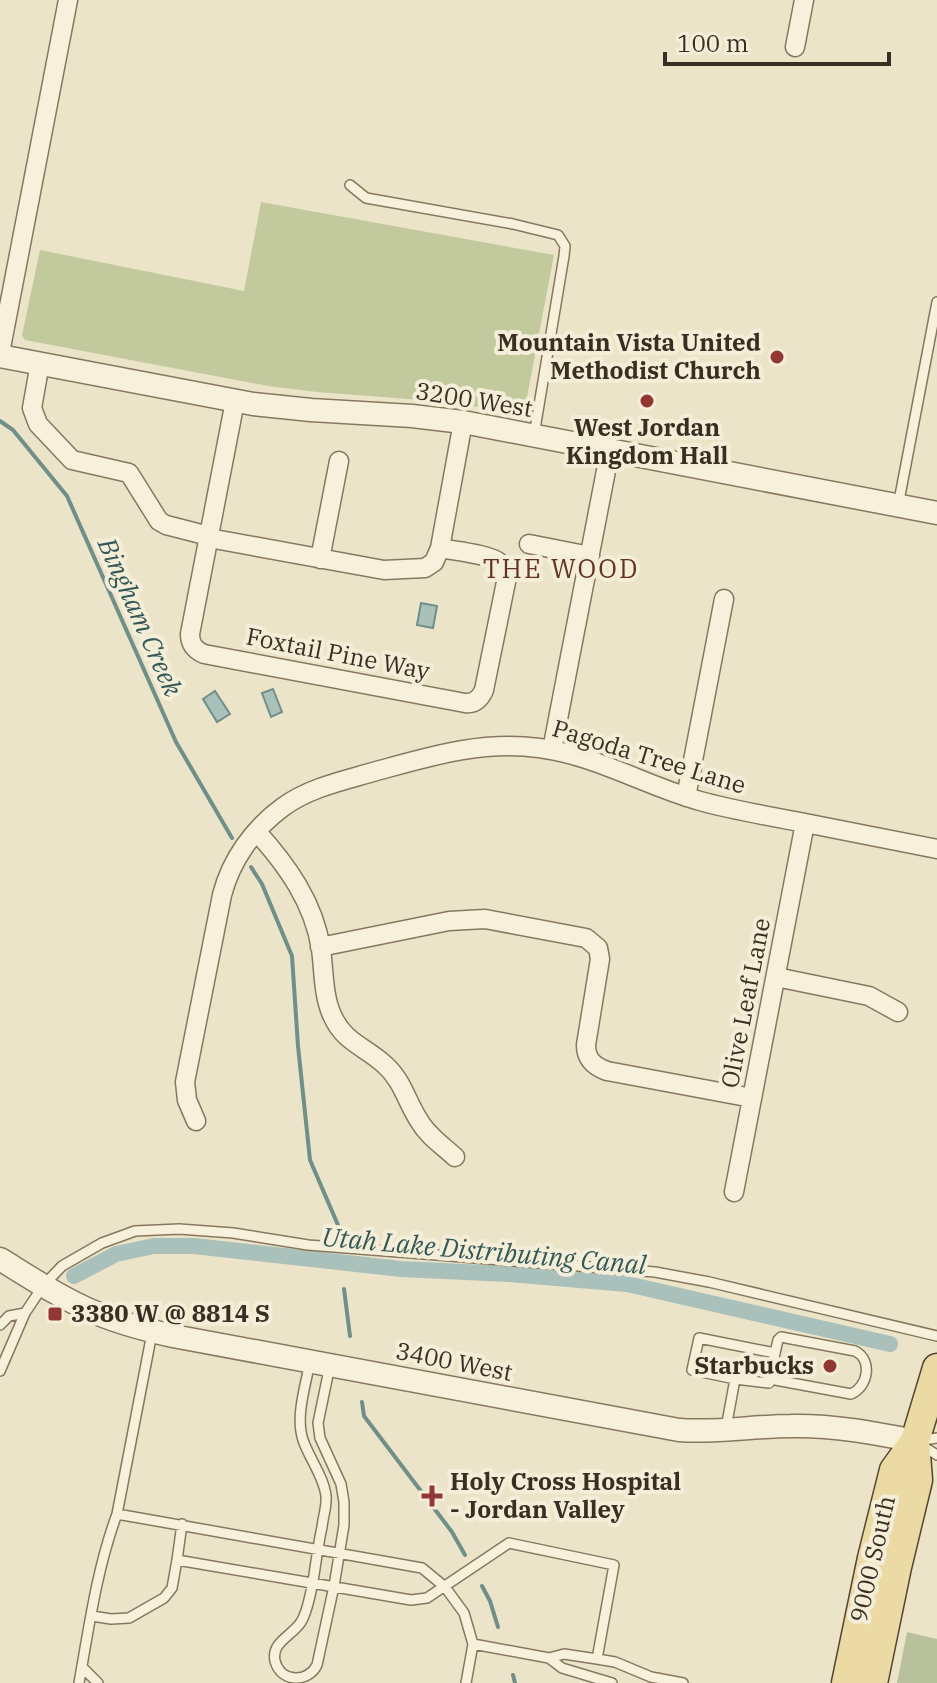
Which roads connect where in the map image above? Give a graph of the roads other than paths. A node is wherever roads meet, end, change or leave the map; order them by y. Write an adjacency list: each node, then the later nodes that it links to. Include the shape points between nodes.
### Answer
1 (68, 0): 6 (street)
2 (804, 0): 3 (street)
3 (795, 47)
4 (350, 185): 10 (lane, via 366,198 558,235 564,256)
5 (937, 302): 13 (lane)
6 (0, 355): 7 (street, 3200 West)
7 (40, 363): 8 (street, 3200 West); 15 (street, via 33,414 69,459 129,473 162,523)
8 (235, 401): 9 (street, 3200 West); 15 (street)
9 (463, 422): 10 (street, 3200 West); 17 (street)
10 (534, 435): 11 (street, 3200 West)
11 (610, 450): 13 (street, 3200 West); 18 (street)
12 (339, 461): 19 (street)
13 (898, 506): 14 (street, 3200 West)
14 (937, 513)
15 (209, 537): 17 (street, Foxtail Pine Way, via 190,634 193,647 204,654 474,702 484,690 506,582 502,565 491,558); 19 (street)
16 (529, 544): 18 (street)
17 (440, 548): 19 (street, via 434,562 420,569 378,570)
18 (590, 556): 21 (street)
19 (320, 559)
20 (724, 599): 22 (street)
21 (552, 750): 22 (street, Pagoda Tree Lane); 24 (street, Pagoda Tree Lane, via 460,749 329,784 280,809)
22 (686, 797): 23 (street, Pagoda Tree Lane)
23 (805, 823): 25 (street, Pagoda Tree Lane); 27 (street, Olive Leaf Lane)
24 (257, 832): 26 (street, via 305,898); 30 (street, Pagoda Tree Lane, via 236,859 222,895 185,1082)
25 (937, 849)
26 (320, 947): 29 (street, via 473,919 586,938 598,948 600,959 586,1045 592,1063 607,1071); 31 (street, via 327,999 337,1026 393,1073 423,1127)
27 (776, 977): 28 (street, via 869,996); 29 (street, Olive Leaf Lane)
28 (898, 1012)
29 (752, 1098): 32 (street, Olive Leaf Lane)
30 (196, 1121)
31 (455, 1157)
32 (734, 1192)
33 (0, 1259): 34 (street, 3400 West)
34 (43, 1286): 35 (lane); 37 (street, 3400 West, via 96,1313); 38 (lane, via 62,1266 102,1243 135,1231 179,1229 308,1245 655,1272)
35 (25, 1313): 36 (lane, via 9,1316); 42 (lane)
36 (0, 1325)
37 (153, 1331): 40 (street, 3400 West); 49 (lane)
38 (937, 1336)
39 (775, 1353): 43 (lane, via 699,1338 692,1370); 44 (lane); 44 (lane, via 781,1337 855,1351 865,1358 865,1377 858,1392 851,1394)
40 (320, 1363): 45 (street, 3400 West, via 664,1428); 47 (lane, via 300,1416 302,1437 326,1496); 48 (lane, via 320,1438 341,1484)
41 (937, 1368): 46 (main road, 9000 South)
42 (0, 1371)
43 (735, 1379): 44 (lane); 45 (lane)
44 (770, 1379)
45 (725, 1431): 46 (street, 3400 West, via 819,1426)
46 (930, 1445): 67 (main road, 9000 South, via 894,1470); 68 (main road, 9000 South)
47 (325, 1510): 48 (lane); 51 (lane)
48 (344, 1510): 52 (lane)
49 (117, 1514): 50 (lane); 57 (lane)
50 (182, 1524): 51 (lane); 53 (lane)
51 (318, 1550): 52 (lane); 54 (lane)
52 (340, 1553): 55 (lane); 56 (lane, via 422,1568)
53 (177, 1560): 54 (lane); 57 (lane, via 172,1588 164,1598 129,1618)
54 (312, 1584): 55 (lane); 55 (lane, via 301,1622 276,1649 278,1668 293,1682 313,1675)
55 (334, 1586): 56 (lane, via 411,1600)
56 (445, 1587): 58 (lane, via 464,1613); 60 (lane, via 509,1543 614,1565)
57 (92, 1616): 61 (lane)
58 (473, 1644): 59 (lane); 64 (lane)
59 (549, 1658): 60 (lane, via 564,1654); 65 (lane, via 562,1668)
60 (597, 1659): 66 (lane)
61 (82, 1667): 62 (lane); 63 (lane)
62 (79, 1683)
63 (98, 1683)
64 (466, 1683)
65 (612, 1683)
66 (683, 1683)
67 (846, 1683)
68 (873, 1683)

